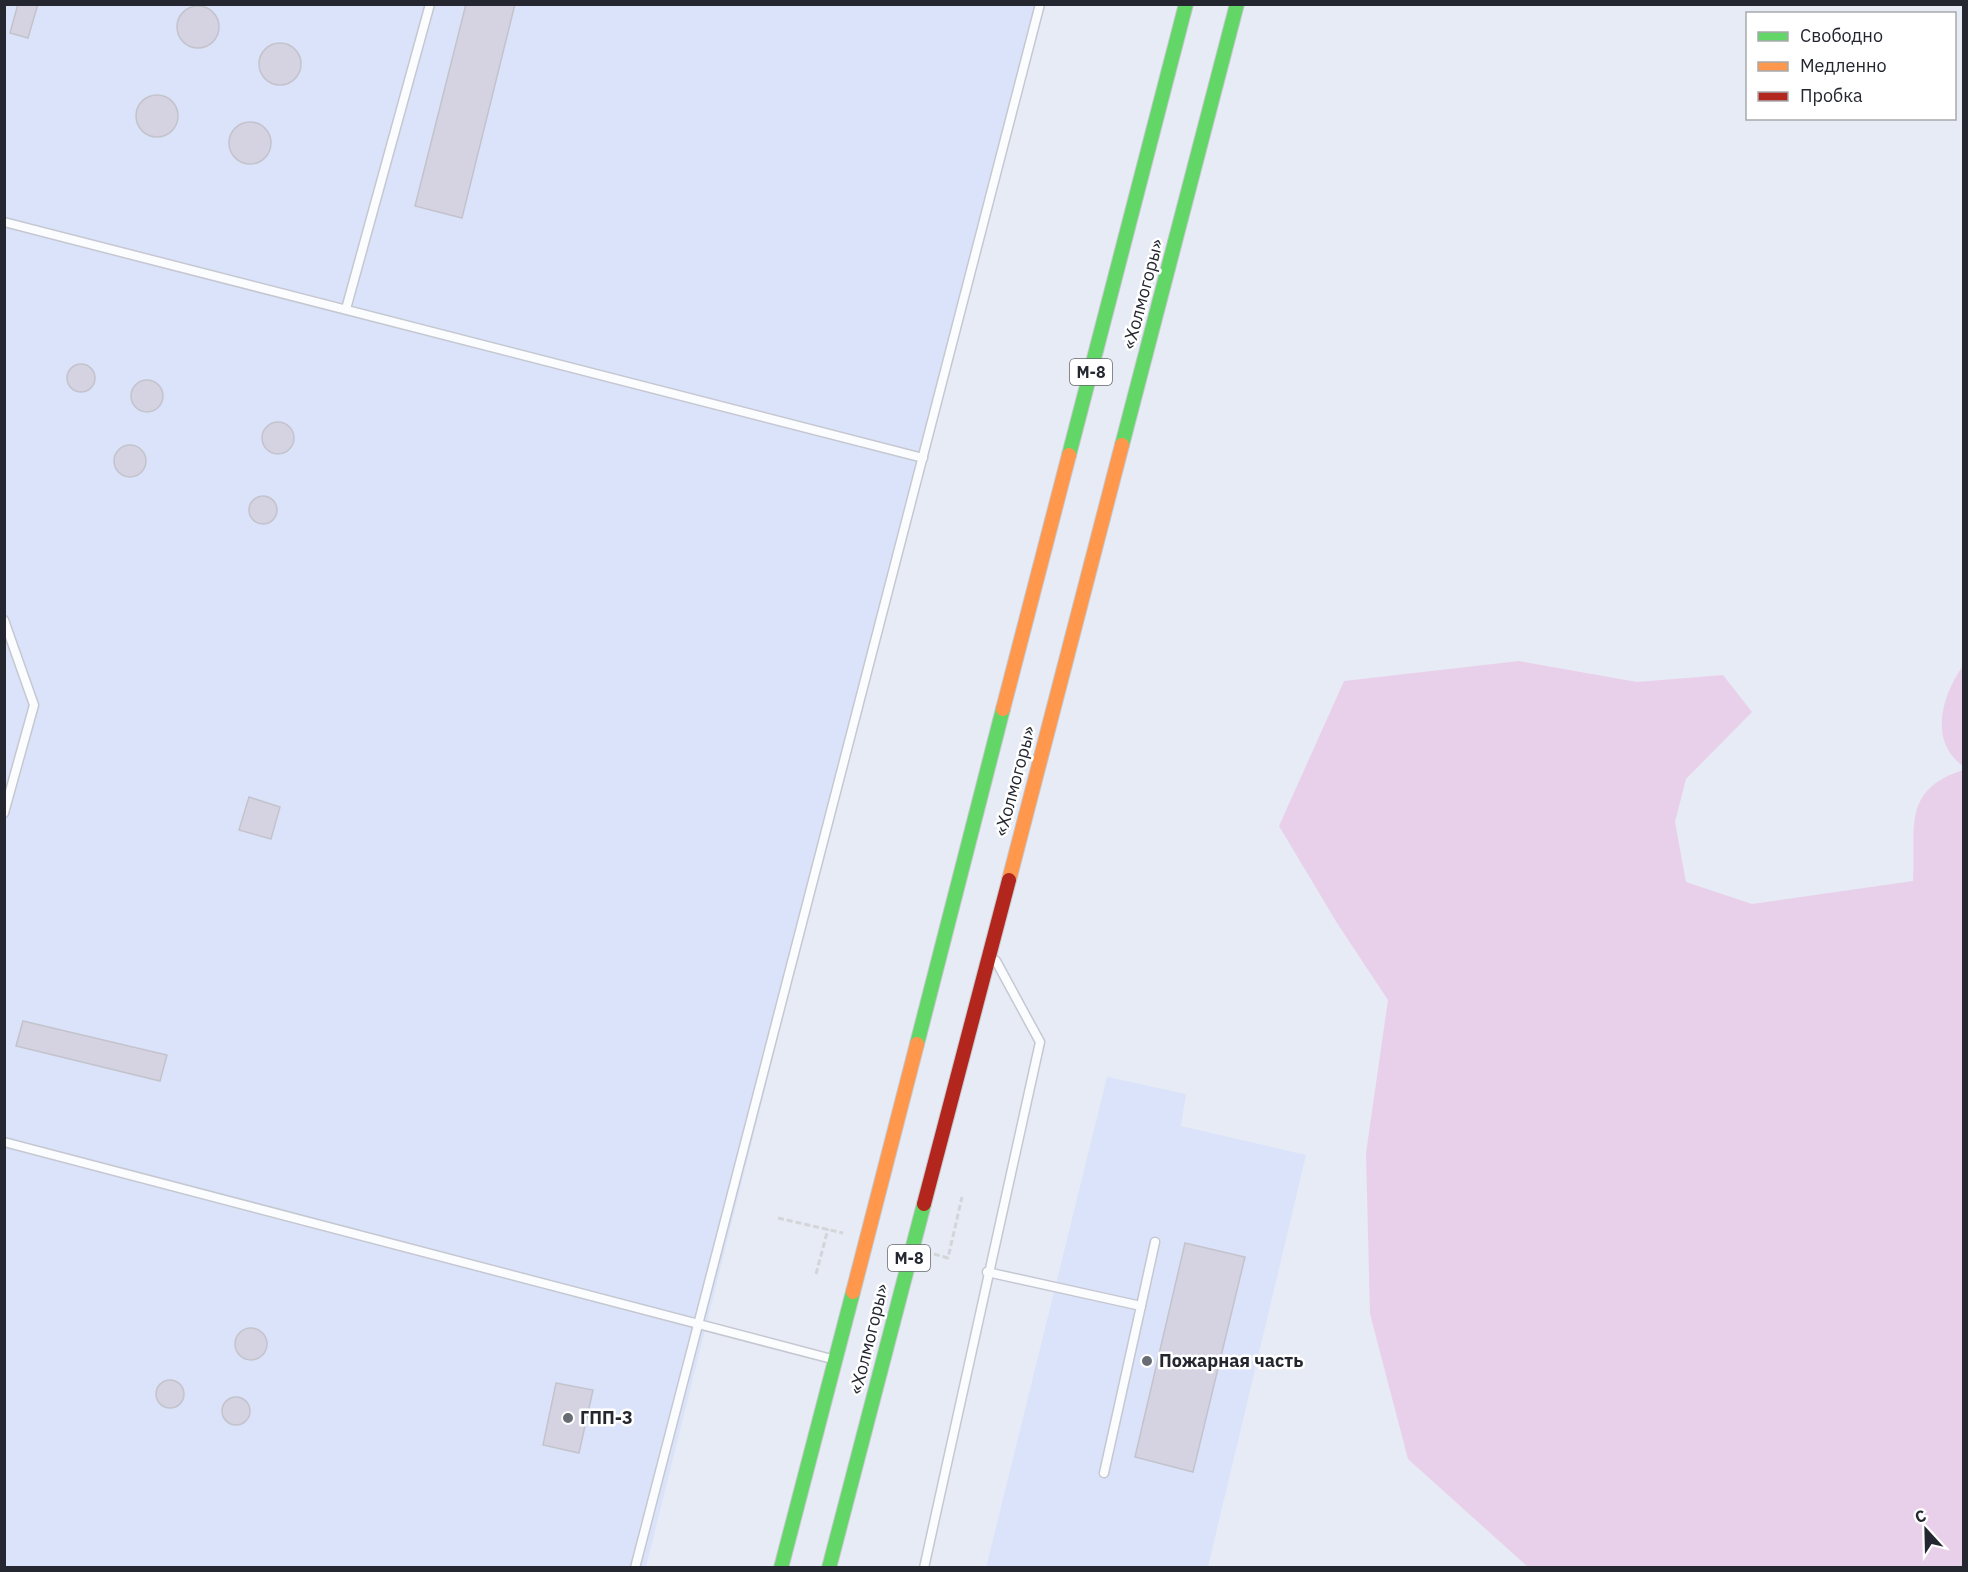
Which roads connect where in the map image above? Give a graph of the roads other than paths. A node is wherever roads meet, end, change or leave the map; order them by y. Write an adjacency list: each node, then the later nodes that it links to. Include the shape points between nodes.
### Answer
1 (430, 4): 6 (lane)
2 (1040, 4): 7 (lane)
3 (1186, 4): 16 (highway, «Холмогоры» / М-8, via 950,940)
4 (1237, 4): 10 (highway, «Холмогоры» / М-8)
5 (4, 222): 6 (lane)
6 (346, 309): 7 (lane)
7 (923, 458): 15 (lane)
8 (4, 620): 9 (lane, via 34,705)
9 (4, 813)
10 (984, 948): 13 (lane, via 1040,1042); 20 (highway, «Холмогоры» / М-8)
11 (4, 1142): 15 (lane)
12 (1155, 1242): 14 (lane)
13 (987, 1272): 14 (lane); 21 (lane)
14 (1141, 1306): 17 (lane)
15 (699, 1323): 16 (lane); 18 (lane)
16 (834, 1359): 19 (highway, «Холмогоры» / М-8)
17 (1104, 1473)
18 (635, 1568)
19 (781, 1568)
20 (829, 1568)
21 (924, 1568)

